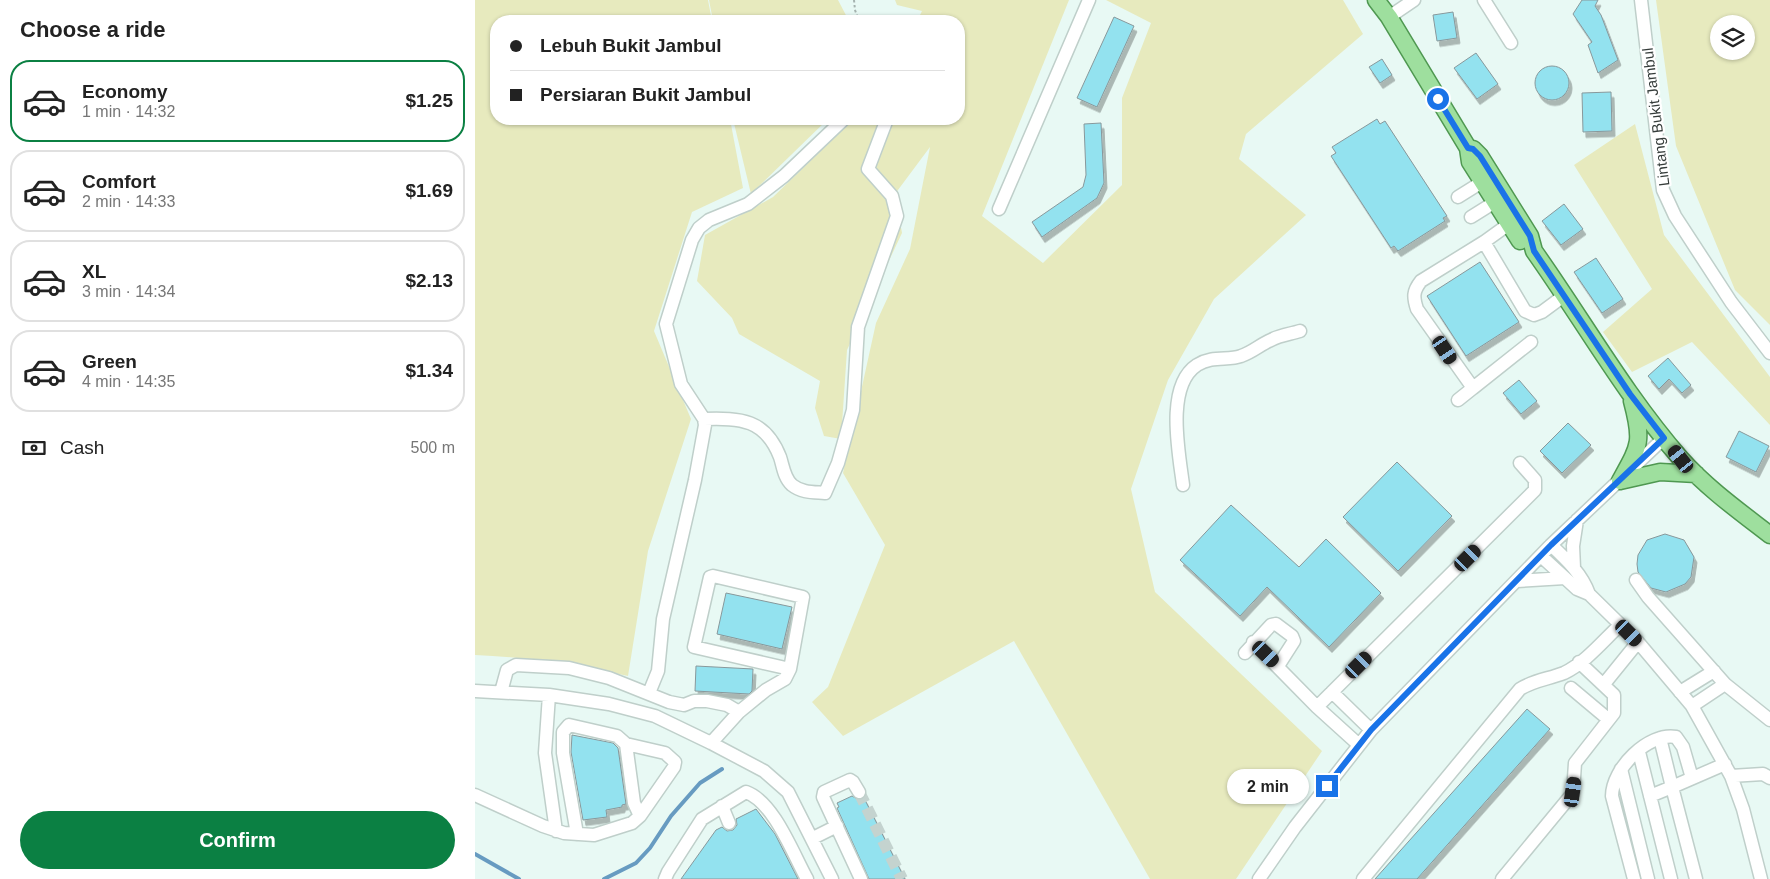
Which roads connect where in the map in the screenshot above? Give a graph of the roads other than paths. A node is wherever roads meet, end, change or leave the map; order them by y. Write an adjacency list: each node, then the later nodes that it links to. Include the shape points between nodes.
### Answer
1 (1089, 0): 14 (street)
2 (1376, 0): 6 (main road)
3 (1414, 0): 6 (street)
4 (1484, 0): 7 (street)
5 (1641, 0): 22 (street, Lintang Bukit Jambul, via 1663,190 1675,216 1726,294)
6 (1389, 17): 10 (main road)
7 (1511, 43)
8 (838, 125): 26 (street, via 784,176 748,204 709,220 692,240 667,324 681,384)
9 (885, 125): 26 (street, via 868,170 892,196 897,216 858,327 853,410 838,463 825,493 804,491 793,486 773,443 757,426 731,418)
10 (1468, 148): 11 (main road, via 1470,162); 18 (main road, via 1480,156 1530,236)
11 (1482, 182): 12 (street); 13 (main road)
12 (1458, 197)
13 (1495, 202): 15 (street); 16 (main road)
14 (999, 209)
15 (1471, 217)
16 (1509, 224): 17 (street); 18 (main road, via 1520,241)
17 (1484, 242): 19 (street, via 1525,310 1533,315 1542,312); 23 (street, via 1421,281 1414,289 1417,309)
18 (1534, 251): 19 (main road)
19 (1565, 295): 24 (main road)
20 (1301, 331): 31 (street, via 1270,340 1239,357 1218,357 1197,365 1185,377 1176,425)
21 (1531, 342): 23 (street)
22 (1770, 353)
23 (1473, 388): 25 (street)
24 (1630, 394): 27 (main road); 30 (main road, via 1640,432 1634,455)
25 (1458, 400)
26 (704, 419): 56 (street, via 695,480 663,619 658,671)
27 (1664, 438): 29 (main road); 30 (street)
28 (1520, 463): 54 (street, via 1535,480 1535,490)
29 (1696, 474): 30 (main road, via 1659,472); 33 (main road)
30 (1620, 481): 32 (street)
31 (1183, 485)
32 (1577, 520): 34 (street); 36 (street)
33 (1770, 535)
34 (1551, 545): 35 (street); 36 (street)
35 (1541, 556): 37 (street); 39 (street)
36 (1574, 568): 40 (street, via 1585,582)
37 (1565, 578): 39 (street); 40 (street)
38 (1636, 580): 48 (street)
39 (1517, 581): 63 (street)
40 (1589, 594): 41 (street)
41 (1620, 625): 43 (street); 45 (street)
42 (1253, 642): 44 (street); 46 (street); 46 (street, via 1276,624 1292,636 1294,641)
43 (1638, 642): 49 (street); 55 (street)
44 (1245, 653)
45 (1579, 662): 49 (street); 89 (street, via 1563,673 1531,682 1520,689)
46 (1278, 666): 59 (street)
47 (790, 669): 47 (street, via 803,597 710,576 695,648); 60 (street, via 785,679)
48 (1714, 671): 50 (street); 55 (street)
49 (1604, 684): 61 (street, via 1614,695 1615,712)
50 (1725, 684): 58 (street); 62 (street)
51 (1571, 688): 61 (street)
52 (475, 691): 53 (street)
53 (501, 692): 56 (street, via 507,670 516,665 569,668); 57 (street)
54 (1332, 692): 59 (street); 63 (street)
55 (1681, 692): 58 (street)
56 (649, 693): 60 (street, via 684,705 707,701 727,705)
57 (549, 695): 65 (street, via 609,704 655,716); 81 (street, via 545,752)
58 (1692, 706): 70 (street)
59 (1317, 707): 67 (street)
60 (739, 712): 65 (street)
61 (1608, 719): 90 (street, via 1575,763 1573,792)
62 (1770, 720)
63 (1371, 730): 67 (street)
64 (1660, 738): 68 (street); 71 (street, via 1675,737 1683,747); 73 (street)
65 (711, 743): 83 (street, via 778,781 788,792)
66 (626, 744): 78 (street); 78 (street, via 665,753 675,762); 82 (street, via 617,736 573,724 564,729 563,753)
67 (1359, 745): 88 (street)
68 (1639, 752): 69 (street); 76 (street)
69 (1621, 769): 91 (street, via 1612,786 1612,796); 92 (street)
70 (1728, 770): 71 (street); 72 (street, via 1763,774); 95 (street, via 1743,809)
71 (1691, 778): 73 (street)
72 (1770, 778)
73 (1672, 787): 76 (street); 94 (street)
74 (859, 792): 80 (street, via 850,780 824,792 823,797)
75 (475, 795): 81 (street)
76 (1650, 796): 93 (street)
77 (722, 806): 79 (street); 84 (street, via 702,818); 85 (street, via 746,792 757,798 773,815)
78 (640, 816): 82 (street, via 632,823 594,835)
79 (729, 823)
80 (837, 826): 83 (street); 87 (street)
81 (556, 831): 82 (street)
82 (577, 834)
83 (813, 838): 86 (street)
84 (665, 879)
85 (807, 879)
86 (832, 879)
87 (861, 879)
88 (1259, 879)
89 (1363, 879)
90 (1502, 879)
91 (1634, 879)
92 (1648, 879)
93 (1671, 879)
94 (1696, 879)
95 (1761, 879)

